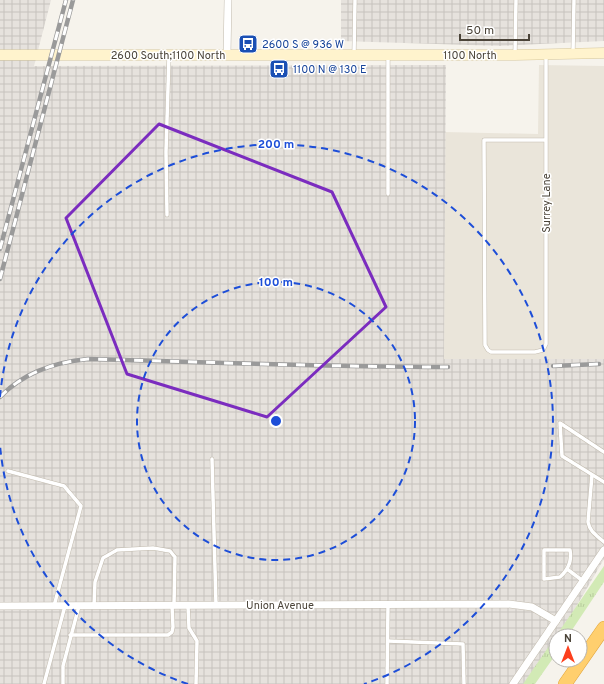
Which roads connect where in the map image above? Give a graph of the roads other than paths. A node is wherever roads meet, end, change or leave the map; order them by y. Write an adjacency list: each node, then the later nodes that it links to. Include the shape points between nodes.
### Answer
1 (228, 0): 10 (street)
2 (356, 0): 12 (lane)
3 (516, 0): 14 (lane)
4 (574, 0): 8 (lane)
5 (604, 53): 8 (main road, 1100 North)
6 (0, 54): 9 (main road, 2600 South;1100 North)
7 (546, 54): 8 (main road, 1100 North); 14 (main road, 1100 North); 15 (lane, Surrey Lane)
8 (573, 54)
9 (169, 55): 10 (main road, 2600 South;1100 North); 17 (lane)
10 (227, 55): 11 (main road, 2600 South;1100 North)
11 (336, 55): 12 (main road, 1100 North)
12 (354, 55): 13 (main road, 1100 North)
13 (388, 55): 14 (main road, 1100 North); 16 (lane)
14 (515, 55)
15 (546, 140): 15 (lane, Surrey Lane, via 484,140 485,345 488,350 495,352 535,352 543,350 546,344)
16 (388, 194)
17 (167, 215)
18 (604, 452): 21 (lane, via 560,423 562,456)
19 (212, 459): 29 (lane)
20 (8, 471): 32 (lane, via 64,486 80,506)
21 (592, 474): 22 (lane); 23 (lane, via 588,522 592,533)
22 (604, 482)
23 (604, 542)
24 (604, 550): 26 (street)
25 (567, 569): 25 (lane, via 571,560 570,550 544,550 544,579 560,577); 26 (lane)
26 (583, 581): 36 (street)
27 (173, 605): 28 (street, Union Avenue); 35 (street, Union Avenue); 35 (lane, via 175,557 170,551 153,548 117,550 102,558 95,582); 38 (lane, via 173,627 168,635)
28 (188, 605): 29 (street, Union Avenue); 42 (lane, via 189,628 197,641)
29 (216, 605): 30 (street, Union Avenue)
30 (388, 605): 36 (street, Union Avenue, via 521,605); 39 (lane)
31 (0, 606): 32 (street, Union Avenue)
32 (54, 606): 33 (street, Union Avenue)
33 (65, 606): 34 (street, Union Avenue); 40 (lane)
34 (78, 606): 35 (street, Union Avenue); 38 (lane)
35 (94, 606)
36 (556, 621): 45 (street)
37 (604, 628): 46 (highway)
38 (70, 635): 41 (lane, via 63,666)
39 (388, 641): 43 (lane); 44 (lane, via 463,644)
40 (44, 684)
41 (63, 684)
42 (196, 684)
43 (387, 684)
44 (464, 684)
45 (513, 684)
46 (565, 684)

